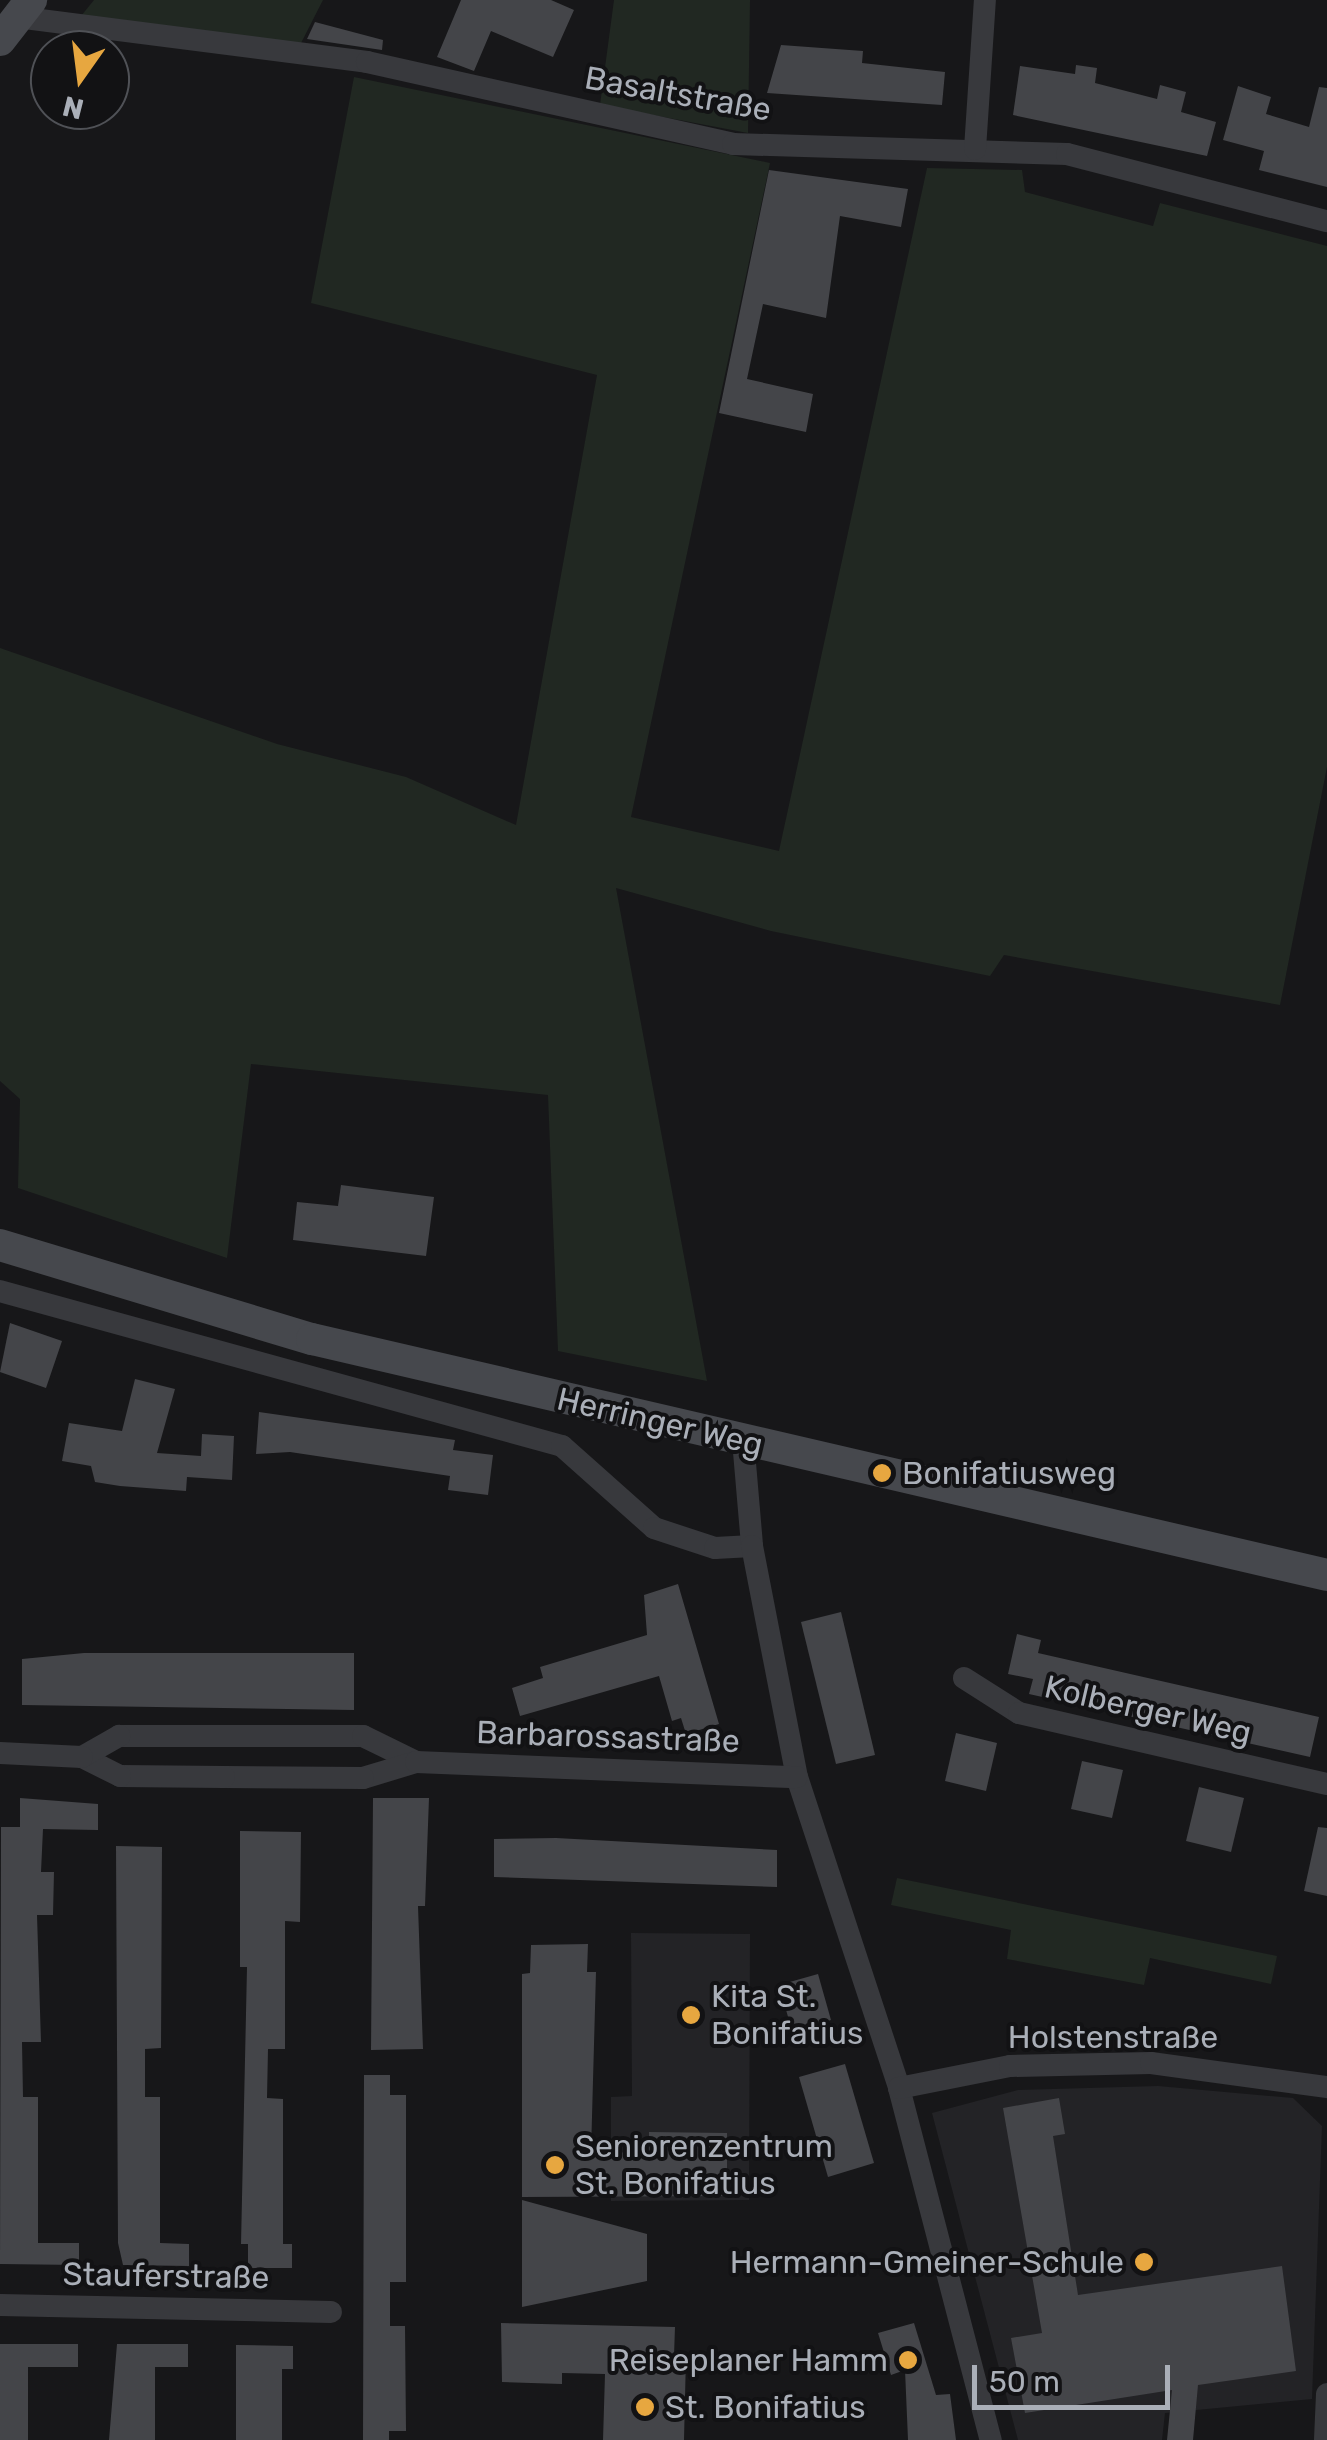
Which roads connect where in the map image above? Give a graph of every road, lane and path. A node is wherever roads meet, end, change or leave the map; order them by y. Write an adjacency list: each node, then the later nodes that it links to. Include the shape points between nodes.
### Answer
1 (984, 0): 3 (street)
2 (16, 19): 3 (street, Basaltstraße, via 367,62 733,144)
3 (976, 149): 4 (street, Basaltstraße, via 1067,154)
4 (1327, 222)
5 (0, 1245): 7 (main road, Herringer Weg, via 312,1339)
6 (0, 1291): 8 (street, Herringer Weg, via 562,1446 654,1528 715,1548)
7 (742, 1440): 8 (street); 9 (main road, Herringer Weg)
8 (752, 1546): 14 (street)
9 (1327, 1574)
10 (964, 1678): 15 (street, Kolberger Weg, via 1018,1713)
11 (0, 1753): 12 (street, Barbarossastraße)
12 (82, 1757): 13 (street, Barbarossastraße, via 120,1776 363,1778); 13 (street, Barbarossastraße, via 119,1736 363,1736)
13 (416, 1762): 14 (street, Barbarossastraße)
14 (797, 1777): 17 (street)
15 (1327, 1784)
16 (1327, 2086): 17 (street, Holstenstraße, via 1151,2063 1010,2066)
17 (899, 2088): 21 (street)
18 (0, 2305): 19 (street, Stauferstraße)
19 (331, 2312)
20 (1327, 2394): 22 (street)
21 (991, 2440)
22 (1325, 2440)

